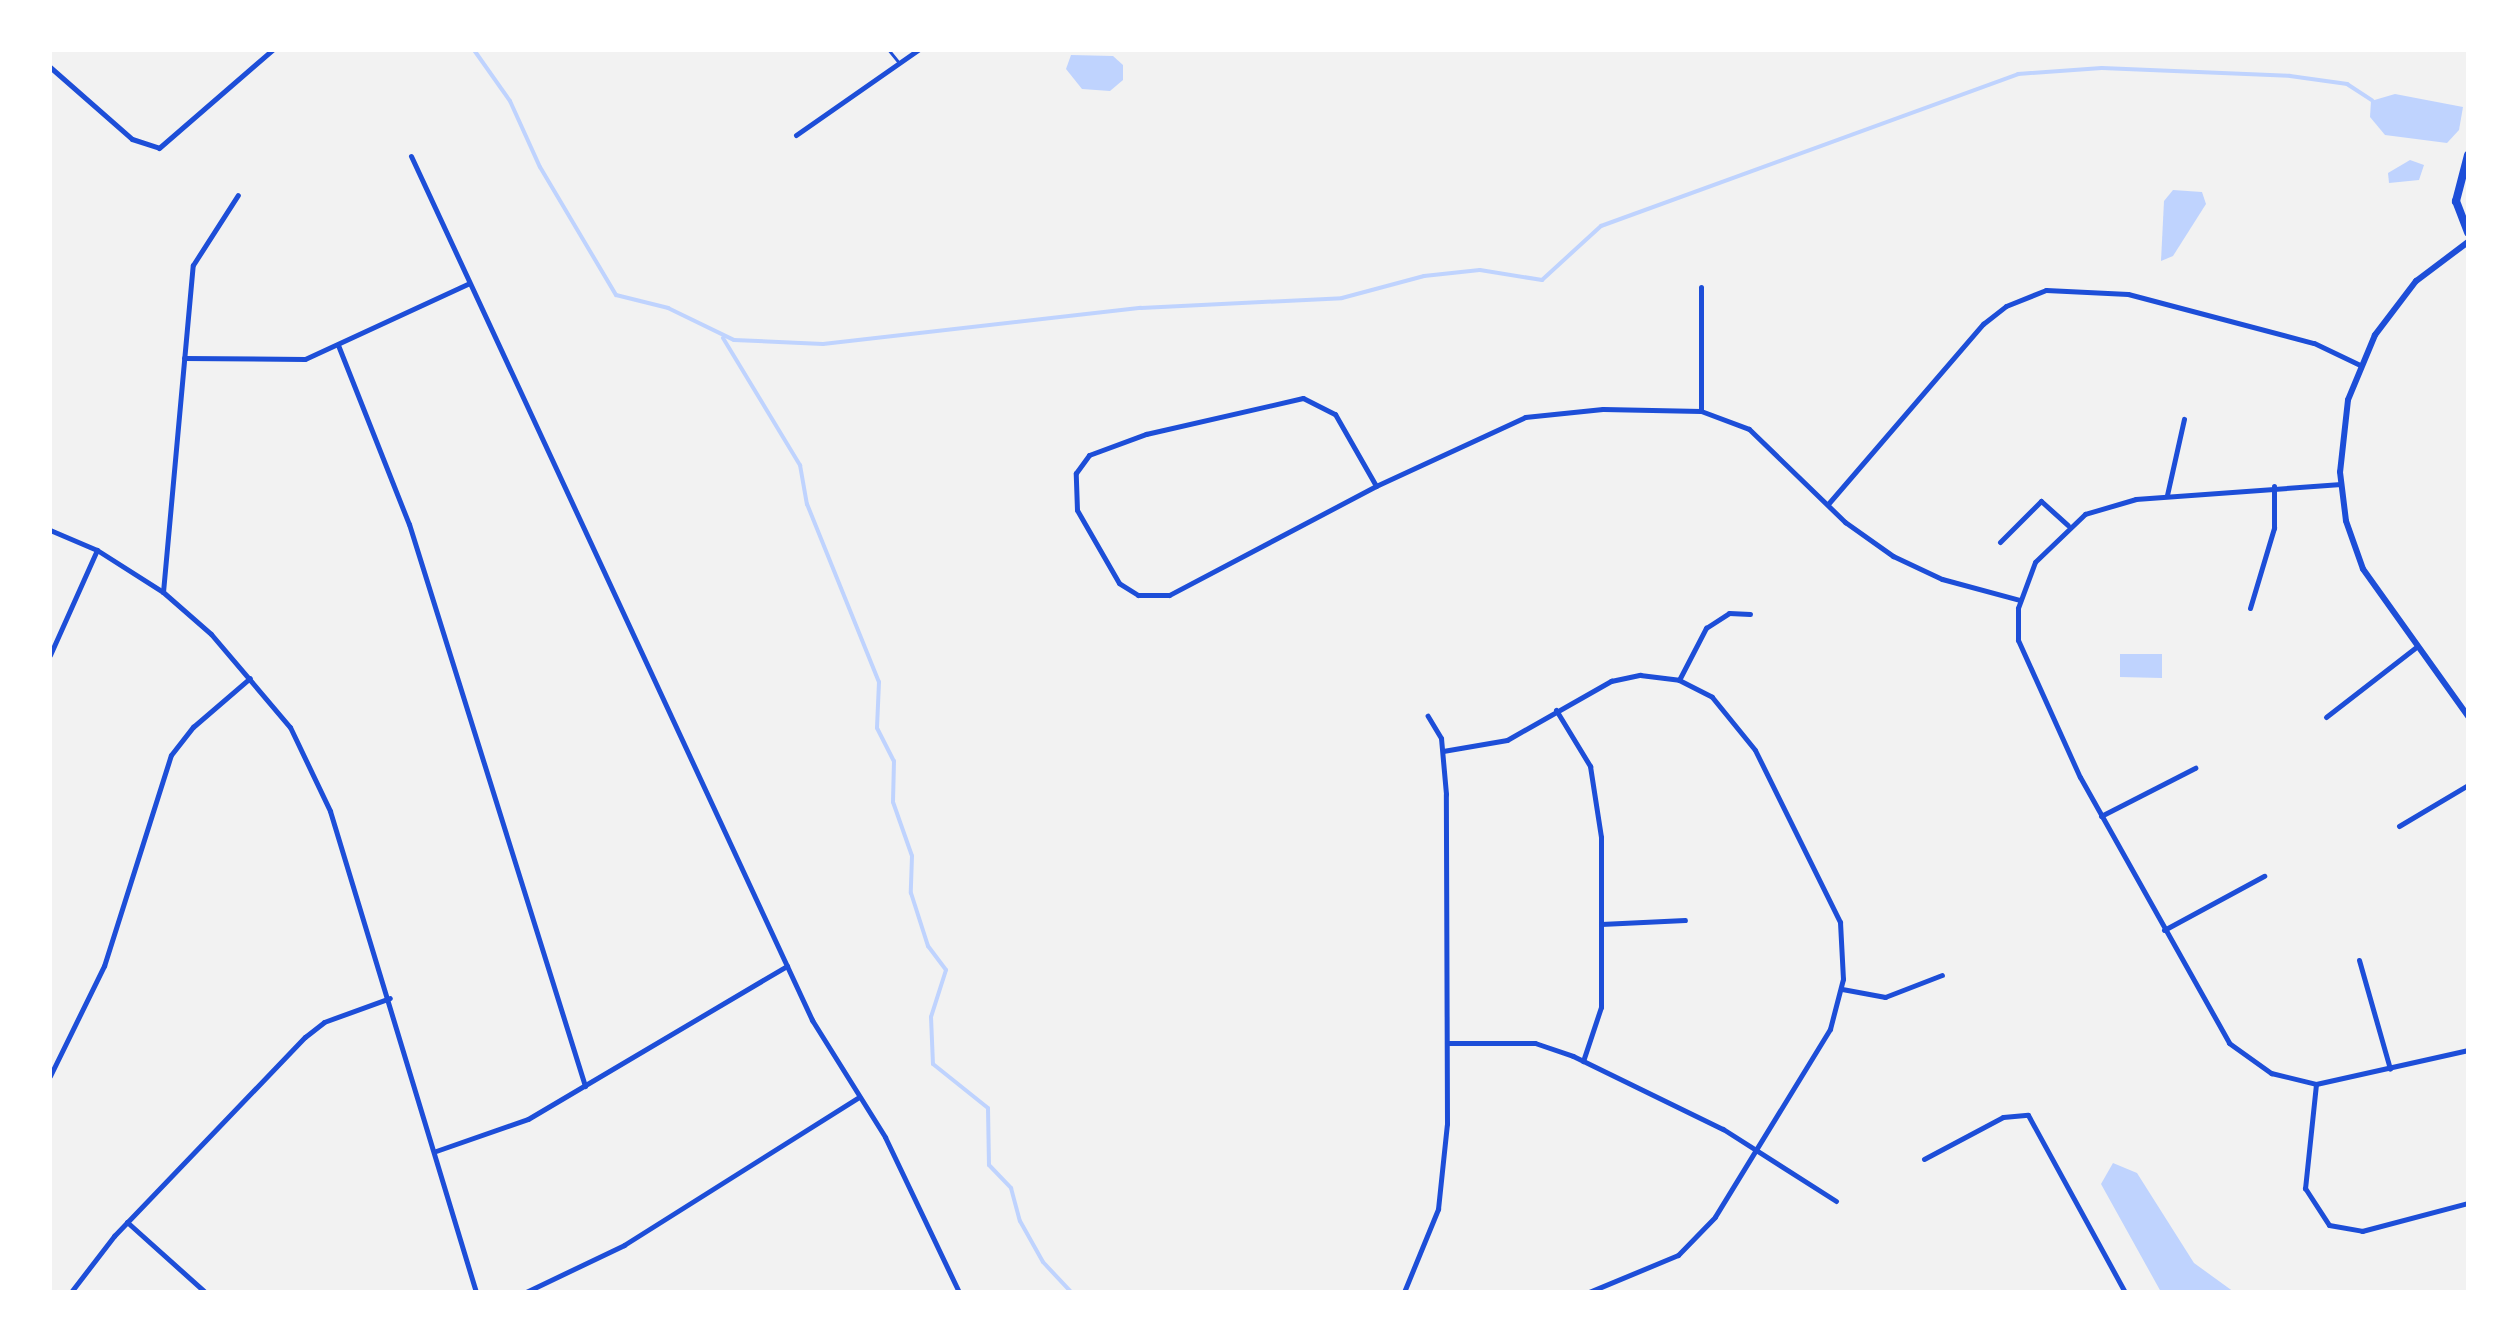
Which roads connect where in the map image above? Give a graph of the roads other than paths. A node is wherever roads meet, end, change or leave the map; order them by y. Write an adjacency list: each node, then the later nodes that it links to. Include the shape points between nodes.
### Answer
1 (272, 50): 5 (street, via 160,148 132,139)
2 (890, 50): 4 (lane)
3 (918, 50): 4 (street)
4 (900, 63): 6 (street)
5 (50, 67)
6 (796, 135)
7 (2468, 155): 10 (highway, via 2456,201)
8 (410, 156): 12 (street)
9 (238, 195): 15 (street, via 193,265)
10 (2468, 233)
11 (2468, 242): 16 (street, via 2401,298)
12 (467, 284): 14 (street); 50 (street)
13 (1701, 287): 17 (street)
14 (338, 344): 15 (street, via 274,362); 60 (street, via 410,524)
15 (184, 358): 28 (street)
16 (2360, 365): 19 (street, via 2344,418); 23 (street, via 2314,343 2128,294 2046,290 2006,306 1972,335)
17 (1701, 411): 20 (street, via 1603,409 1524,417); 23 (street, via 1748,429)
18 (2184, 419): 22 (street)
19 (2340, 484): 21 (street); 32 (street, via 2363,569)
20 (1376, 486): 20 (street, via 1335,414 1303,398 1100,448 1078,468 1074,492 1086,531 1119,583 1160,598)
21 (2274, 486): 22 (street); 30 (street, via 2276,520)
22 (2167, 495): 24 (street, via 2110,504)
23 (1827, 505): 29 (street, via 1926,573)
24 (2068, 525): 26 (street, via 2041,501); 29 (street, via 2035,562)
25 (50, 530): 27 (street)
26 (2000, 542)
27 (97, 550): 28 (street); 33 (street)
28 (163, 592): 34 (street)
29 (2020, 600): 43 (street, via 2018,640 2028,672)
30 (2250, 608)
31 (1750, 614): 35 (street, via 1728,612 1706,628)
32 (2414, 648): 38 (street); 39 (street)
33 (50, 654)
34 (250, 678): 53 (street, via 290,727 318,782); 58 (street, via 192,727 171,756 98,983)
35 (1679, 680): 36 (street, via 1640,675 1611,681); 52 (street, via 1731,716 1794,820 1840,922)
36 (1556, 710): 40 (street, via 1496,744); 47 (street, via 1590,766 1602,837)
37 (1428, 716): 40 (street)
38 (2326, 716)
39 (2468, 716)
40 (1443, 750): 54 (street)
41 (2195, 768): 43 (street)
42 (2468, 785): 44 (street, via 2434,799)
43 (2101, 816): 48 (street)
44 (2399, 826)
45 (2264, 876): 48 (street)
46 (1685, 920): 47 (street)
47 (1602, 924): 56 (street, via 1599,1019)
48 (2164, 930): 59 (street, via 2229,1043 2271,1073)
49 (2359, 960): 57 (street)
50 (787, 966): 60 (street); 61 (street)
51 (1942, 974): 52 (street, via 1884,997)
52 (1842, 989): 62 (street, via 1824,1042)
53 (390, 998): 63 (street); 67 (street, via 324,1022 304,1037)
54 (1448, 1043): 56 (street, via 1535,1043); 73 (street, via 1441,1192)
55 (2468, 1050): 57 (street)
56 (1583, 1060): 62 (street)
57 (2390, 1069): 59 (street)
58 (50, 1076)
59 (2316, 1084): 66 (street, via 2305,1188 2329,1225 2362,1231)
60 (585, 1086): 63 (street, via 502,1130)
61 (860, 1097): 71 (street, via 624,1245); 72 (street)
62 (1758, 1148): 65 (street); 74 (street, via 1690,1248)
63 (436, 1151): 70 (street)
64 (1924, 1159): 75 (street, via 2003,1117 2028,1114)
65 (1836, 1201)
66 (2468, 1203)
67 (127, 1222): 68 (street); 69 (street)
68 (71, 1292)
69 (205, 1292)
70 (476, 1292)
71 (526, 1292)
72 (960, 1292)
73 (1404, 1292)
74 (1590, 1292)
75 (2125, 1292)

